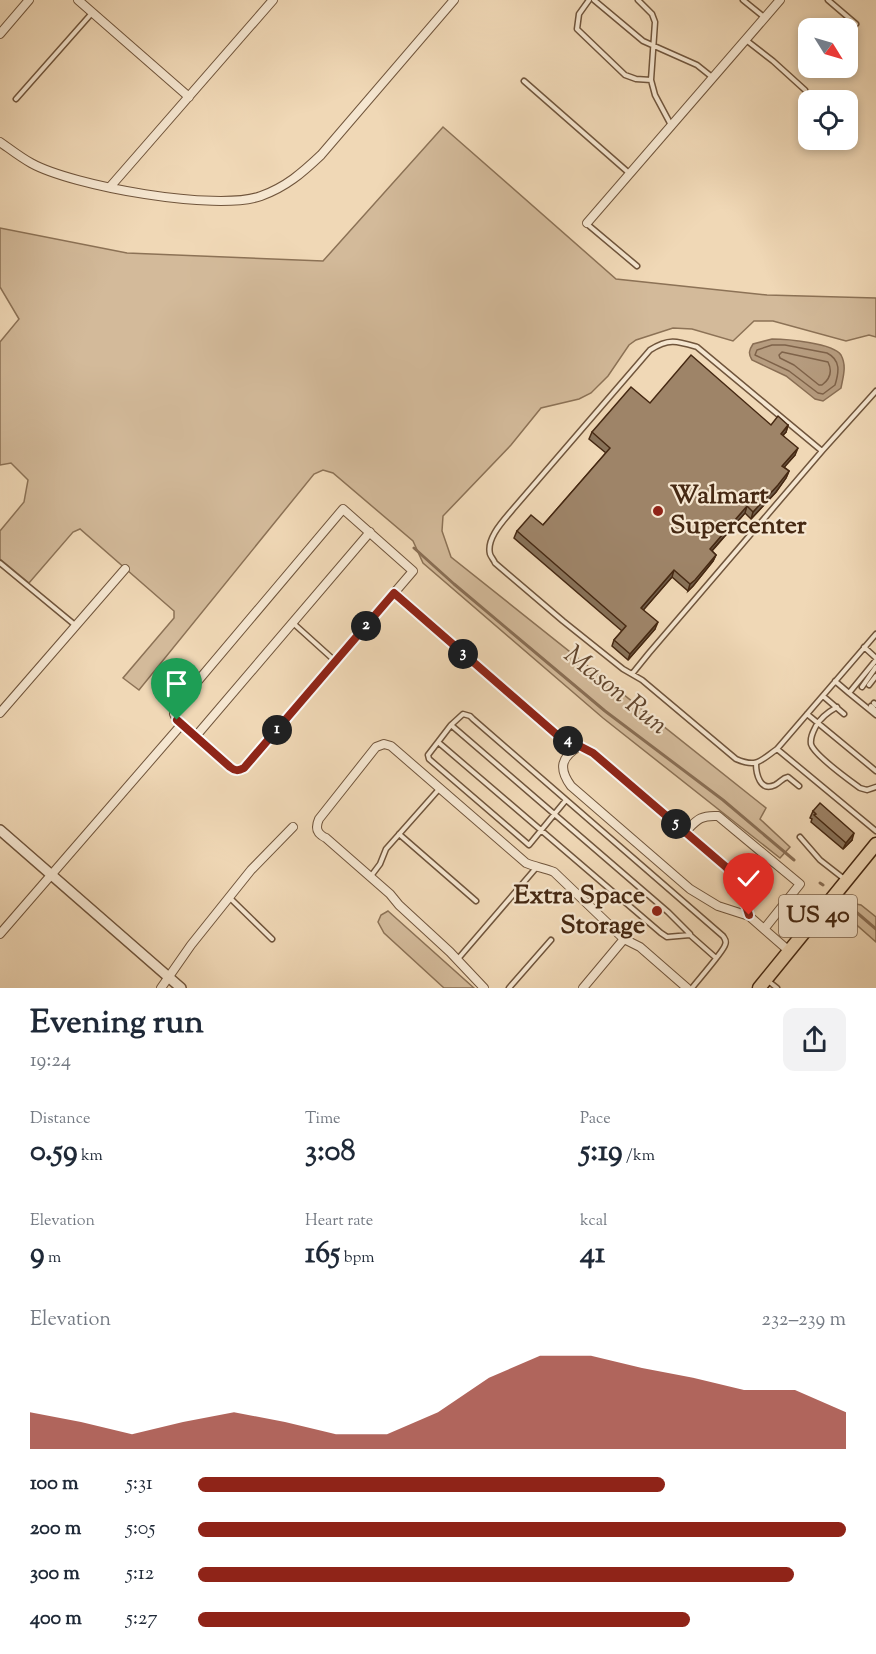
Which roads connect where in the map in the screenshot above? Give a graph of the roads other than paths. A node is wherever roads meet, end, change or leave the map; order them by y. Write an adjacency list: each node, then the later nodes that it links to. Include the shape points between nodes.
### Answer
1 (29, 0): 13 (street)
2 (78, 0): 10 (street)
3 (273, 0): 20 (street)
4 (454, 0): 25 (street, via 321,154 281,187 259,197 231,201)
5 (592, 0): 15 (lane); 17 (lane, via 579,14 577,29 625,75)
6 (638, 0): 15 (lane, via 655,22)
7 (743, 0): 11 (lane)
8 (780, 0): 11 (street)
9 (828, 0): 12 (lane)
10 (90, 6): 20 (street); 21 (lane)
11 (764, 18): 14 (street)
12 (849, 18)
13 (0, 34)
14 (745, 40): 16 (street); 19 (lane)
15 (652, 46): 16 (lane, via 697,65); 17 (lane)
16 (712, 78): 22 (street)
17 (651, 80): 22 (lane)
18 (524, 81): 24 (lane)
19 (805, 90)
20 (189, 97): 25 (street)
21 (16, 99)
22 (671, 126): 24 (street)
23 (0, 142): 25 (street, via 32,164)
24 (630, 174): 26 (street)
25 (110, 188)
26 (587, 223): 27 (lane)
27 (637, 266)
28 (876, 391): 29 (lane)
29 (822, 451): 41 (lane); 41 (lane, via 697,347 675,340 650,350 513,508 492,540 490,552 495,563)
30 (370, 532): 33 (street, via 413,571); 34 (street); 55 (street, via 343,509 178,702 174,714)
31 (0, 563): 35 (lane)
32 (125, 569): 35 (street)
33 (394, 593): 39 (street); 59 (street, via 556,734)
34 (292, 623): 39 (lane); 57 (street)
35 (75, 626): 50 (street)
36 (876, 634): 37 (lane)
37 (864, 648): 38 (lane); 43 (lane)
38 (876, 659): 46 (lane)
39 (336, 661): 57 (street, via 244,768 234,770)
40 (876, 668): 45 (lane)
41 (632, 674): 61 (lane, via 736,759)
42 (876, 676): 44 (lane)
43 (835, 681): 46 (lane); 47 (lane)
44 (869, 685)
45 (862, 687)
46 (849, 693): 51 (lane)
47 (823, 696): 49 (lane); 52 (lane)
48 (874, 705): 51 (lane)
49 (837, 707): 53 (lane); 54 (lane)
50 (0, 713)
51 (876, 713)
52 (807, 714): 54 (lane); 60 (lane)
53 (844, 714)
54 (818, 723): 62 (lane); 65 (lane, via 811,737 811,746 817,753 860,788)
55 (182, 724): 57 (street); 77 (street)
56 (451, 725): 58 (lane); 66 (lane, via 463,714 470,716); 67 (lane)
57 (196, 736)
58 (438, 741): 70 (lane); 70 (lane, via 429,759 529,845)
59 (580, 746): 72 (street); 82 (street, via 569,753 563,764 564,776 571,786 690,889 718,906)
60 (777, 749): 61 (lane); 71 (lane)
61 (756, 764): 63 (lane, via 761,783 775,785 788,777)
62 (876, 771)
63 (800, 786)
64 (440, 787): 73 (lane); 76 (street); 78 (street, via 384,744 376,747 319,819 316,824 321,836)
65 (876, 787)
66 (566, 800): 67 (lane); 90 (lane, via 723,936 725,945)
67 (555, 814): 70 (lane); 85 (lane, via 669,912)
68 (293, 827): 80 (street)
69 (0, 830): 77 (street)
70 (541, 830): 85 (lane, via 661,933 667,937)
71 (876, 831)
72 (685, 832): 82 (street, via 738,880); 83 (street, via 706,816 718,816 800,884)
73 (399, 834): 78 (lane); 81 (lane)
74 (801, 837): 79 (lane, via 820,860)
75 (876, 844): 79 (main road, US 40)
76 (536, 868): 87 (street, via 554,872); 91 (lane)
77 (51, 875): 84 (street); 92 (street)
78 (369, 878): 91 (street)
79 (846, 881): 89 (main road, US 40)
80 (229, 897): 86 (lane); 92 (street)
81 (476, 901)
82 (749, 915): 83 (street)
83 (765, 928): 89 (street)
84 (0, 934)
85 (690, 935): 90 (lane)
86 (272, 939)
87 (624, 939): 98 (street); 99 (street, via 640,947)
88 (551, 940): 97 (lane)
89 (789, 951): 93 (main road, US 40)
90 (716, 958): 100 (lane)
91 (457, 960): 96 (street)
92 (169, 978): 94 (street); 95 (street)
93 (763, 984): 101 (lane)
94 (161, 988)
95 (181, 988)
96 (484, 988)
97 (509, 988)
98 (584, 988)
99 (687, 988)
100 (692, 988)
101 (777, 988)

